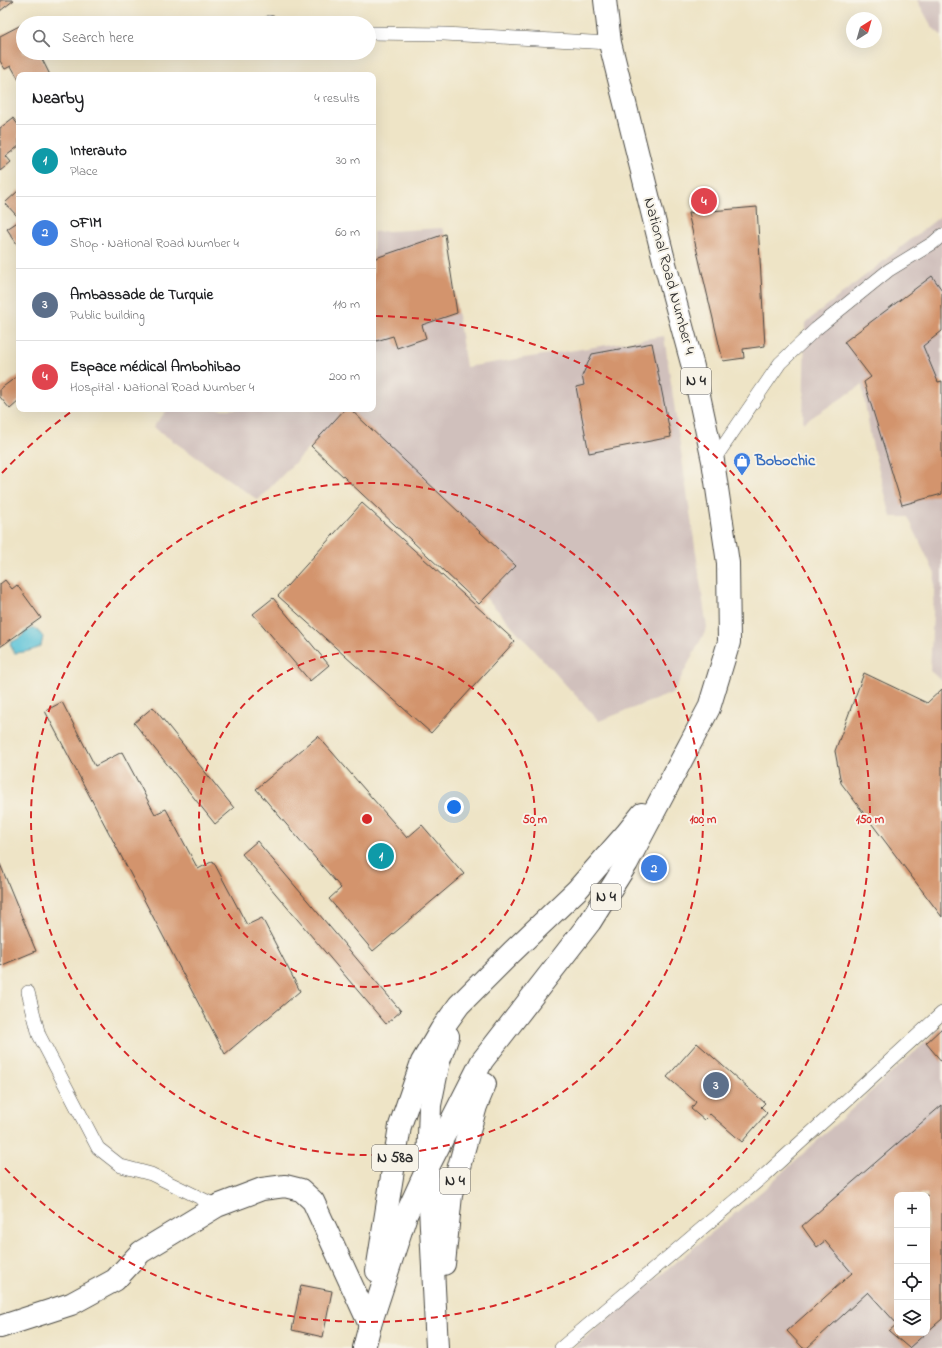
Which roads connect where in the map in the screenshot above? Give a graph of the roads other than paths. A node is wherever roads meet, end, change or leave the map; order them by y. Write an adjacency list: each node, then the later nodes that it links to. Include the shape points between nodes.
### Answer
1 (605, 0): 3 (main road, National Road Number 4 / N 4)
2 (376, 32): 3 (lane)
3 (610, 43): 5 (main road, National Road Number 4 / N 4, via 693,367)
4 (939, 240): 5 (lane, via 889,270 816,329 780,363)
5 (713, 461): 6 (main road, National Road Number 4 / N 4, via 728,563 729,642 709,708)
6 (682, 760): 8 (main road, N 4, via 626,834 577,890); 10 (main road, N 4, via 627,863 590,922)
7 (28, 992): 12 (lane, via 39,1035 98,1148 121,1166 151,1174)
8 (459, 1005): 11 (main road, N 4, via 439,1061 430,1105); 13 (main road, N 58a, via 422,1062 400,1126)
9 (942, 1013): 18 (lane, via 766,1174)
10 (512, 1022): 11 (main road, via 482,1061); 17 (main road, N 4, via 476,1106 451,1194 445,1255)
11 (428, 1168): 13 (main road, N 58a, via 406,1215); 16 (main road, N 4)
12 (217, 1206): 13 (main road, via 262,1189 285,1186 301,1190 314,1201); 14 (main road, via 141,1252 115,1280 71,1304)
13 (370, 1325): 15 (main road, N 58a)
14 (0, 1327)
15 (364, 1348)
16 (437, 1348)
17 (441, 1348)
18 (561, 1348)

